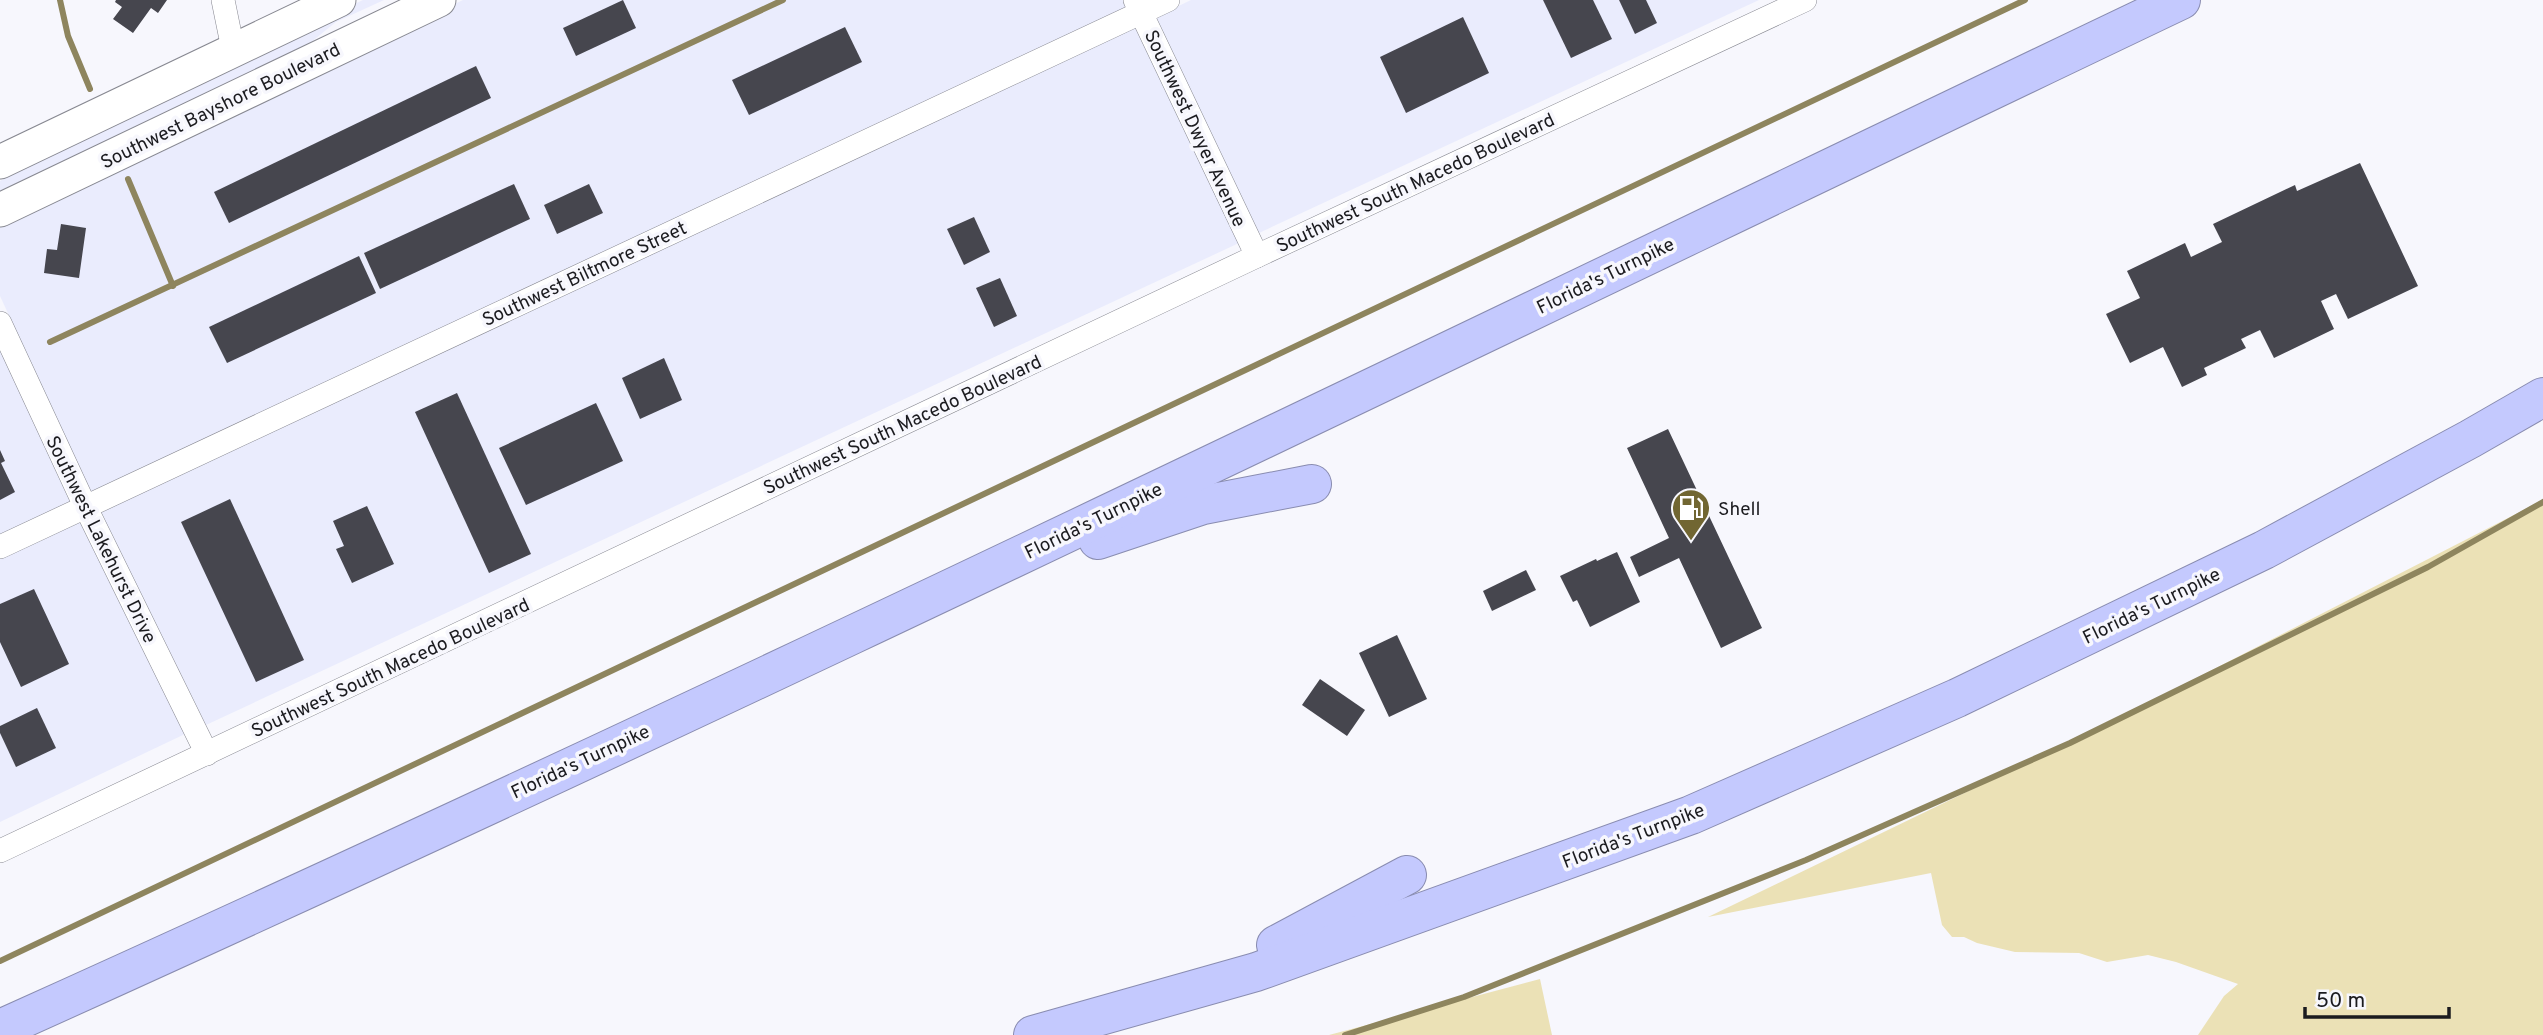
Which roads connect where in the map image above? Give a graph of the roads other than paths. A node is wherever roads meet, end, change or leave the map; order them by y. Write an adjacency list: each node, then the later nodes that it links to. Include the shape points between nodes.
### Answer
1 (223, 0): 9 (street)
2 (339, 0): 9 (main road)
3 (408, 0): 10 (main road, via 341,31 316,50)
4 (439, 0): 10 (main road, Southwest Bayshore Boulevard)
5 (1168, 0): 8 (street, Southwest Biltmore Street)
6 (1805, 0): 13 (street, Southwest South Macedo Boulevard)
7 (2181, 0): 19 (highway, Florida's Turnpike)
8 (1138, 6): 13 (street, Southwest Dwyer Avenue); 17 (street, Southwest Biltmore Street)
9 (233, 49): 11 (main road)
10 (311, 61): 12 (main road, Southwest Bayshore Boulevard)
11 (0, 162)
12 (0, 210)
13 (1257, 256): 20 (street, Southwest South Macedo Boulevard)
14 (0, 323): 17 (street, Southwest Lakehurst Drive)
15 (2543, 397): 23 (highway, Florida's Turnpike, via 2264,550 1957,698 1703,810 1256,972)
16 (1312, 484): 19 (highway, via 1203,505 1097,540 981,592)
17 (85, 506): 18 (street, Southwest Biltmore Street); 20 (street, Southwest Lakehurst Drive)
18 (0, 547)
19 (907, 609): 24 (highway, Florida's Turnpike)
20 (207, 754): 21 (street, Southwest South Macedo Boulevard)
21 (0, 851)
22 (1407, 875): 23 (highway, via 1266,950)
23 (1133, 1008): 25 (highway, Florida's Turnpike)
24 (0, 1029)
25 (1033, 1035)

